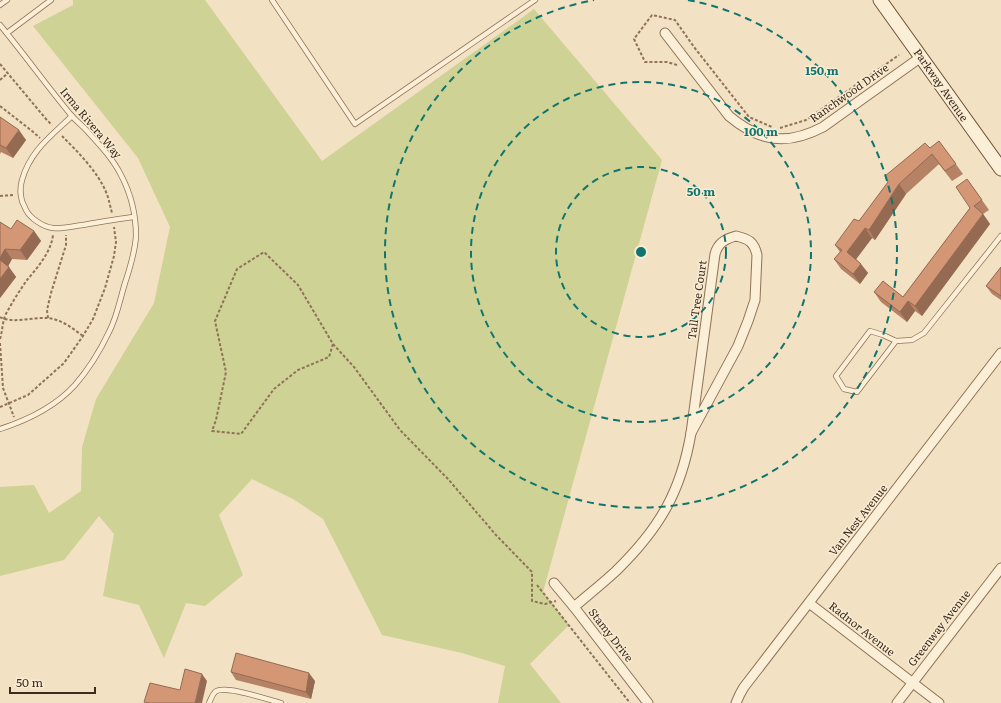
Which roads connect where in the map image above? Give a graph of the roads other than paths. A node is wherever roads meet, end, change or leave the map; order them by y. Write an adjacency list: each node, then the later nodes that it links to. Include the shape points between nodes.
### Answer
1 (7, 0): 6 (lane)
2 (51, 0): 8 (lane)
3 (272, 0): 4 (lane, via 355,124)
4 (535, 0)
5 (880, 0): 10 (main road, Parkway Avenue)
6 (0, 5)
7 (0, 25): 8 (lane, Irma Rivera Way)
8 (6, 33): 11 (lane, Irma Rivera Way)
9 (665, 33): 10 (street, Ranchwood Drive, via 730,116 752,132 782,139 798,137 823,127)
10 (921, 56): 12 (main road, Parkway Avenue)
11 (72, 116): 13 (lane, Irma Rivera Way, via 121,174); 13 (lane, via 44,142 24,173 20,189 27,213 50,228 61,229)
12 (1000, 165)
13 (134, 217): 17 (lane, Irma Rivera Way, via 136,237 132,263 110,331 99,352 87,370 58,400 37,413)
14 (1001, 236): 15 (lane, via 924,333 912,340)
15 (896, 341): 15 (lane, via 857,392 844,389 836,376 870,331)
16 (1001, 352): 21 (street, Van Nest Avenue)
17 (0, 429)
18 (691, 433): 18 (street, Tall Tree Court, via 738,346 755,300 758,255 750,241 744,238 728,238 721,242 717,249); 22 (street, Tall Tree Court, via 683,471 664,513 654,528 616,571)
19 (1001, 568): 23 (street, Greenway Avenue)
20 (554, 583): 22 (street, Stamy Drive)
21 (809, 603): 23 (street, Radnor Avenue); 27 (street, Van Nest Avenue, via 744,687)
22 (574, 607): 26 (street, Stamy Drive)
23 (912, 682): 28 (street, Greenway Avenue); 29 (street, Radnor Avenue)
24 (209, 703): 25 (lane, via 215,691 229,689)
25 (281, 703)
26 (648, 703)
27 (736, 703)
28 (896, 703)
29 (939, 703)

